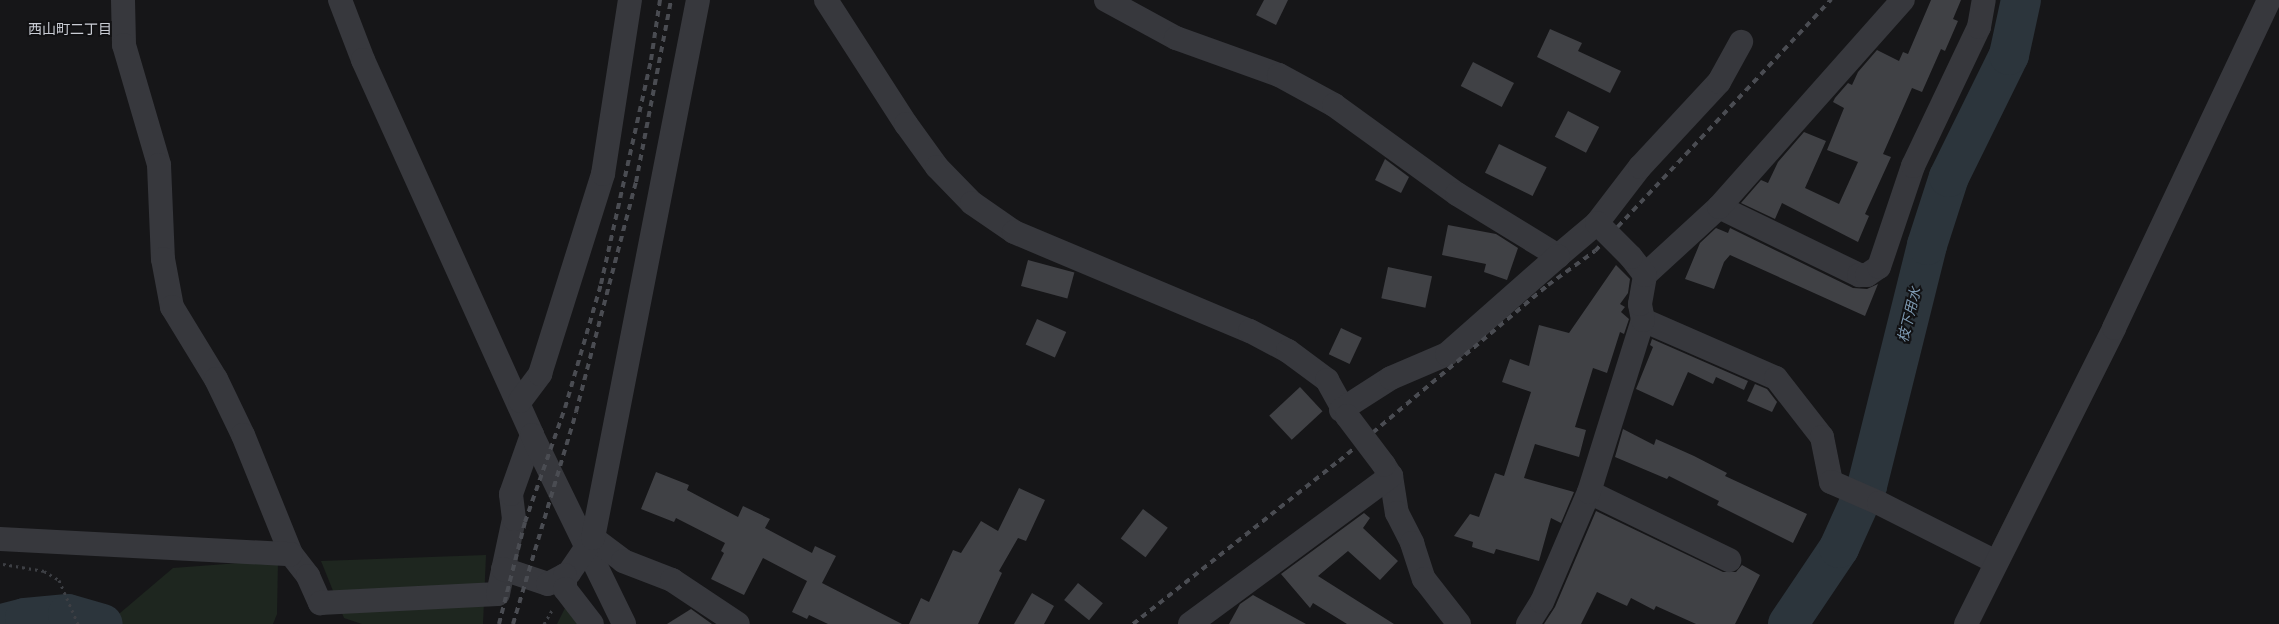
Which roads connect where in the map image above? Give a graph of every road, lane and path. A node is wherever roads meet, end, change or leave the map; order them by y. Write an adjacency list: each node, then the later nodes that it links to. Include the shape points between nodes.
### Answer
1 (123, 0): 23 (street, via 124,44 159,165 163,260 172,307 216,379 243,435)
2 (340, 0): 16 (street, via 363,60)
3 (630, 0): 16 (street, via 602,174 540,374)
4 (698, 0): 22 (street)
5 (826, 0): 17 (street, via 906,124 937,167 972,203 1014,232 1250,331 1288,351 1327,380)
6 (1106, 0): 13 (street, via 1176,38 1279,75 1334,104 1456,194)
7 (1903, 0): 11 (street)
8 (1984, 0): 11 (street, via 1979,27 1913,166 1879,268 1867,275 1859,275)
9 (2270, 0): 25 (street, via 2114,328)
10 (1742, 42): 12 (street, via 1719,82 1640,167)
11 (1719, 207): 14 (street)
12 (1597, 223): 13 (street); 14 (street, bridge)
13 (1558, 256): 17 (street, via 1447,354 1391,378)
14 (1638, 266): 15 (street)
15 (1643, 320): 20 (street); 25 (street, via 1776,378 1822,437 1831,482)
16 (520, 401): 18 (street)
17 (1344, 413): 19 (street, bridge)
18 (532, 435): 22 (street); 27 (street, via 511,494 514,519)
19 (1387, 470): 33 (street); 34 (street, via 1397,514 1412,543 1424,579)
20 (1589, 492): 24 (street); 35 (street, via 1542,602)
21 (0, 539): 23 (street)
22 (590, 542): 28 (street, via 570,573); 31 (street); 32 (street, via 623,561 672,580)
23 (291, 554): 27 (street, via 308,576 320,603 498,594)
24 (1728, 560)
25 (1996, 562): 36 (street)
26 (0, 563): 29 (path, via 44,571 59,580)
27 (503, 569): 28 (street, via 548,584)
28 (565, 575): 30 (street, via 565,589)
29 (78, 624)
30 (592, 624)
31 (624, 624)
32 (738, 624)
33 (1190, 624)
34 (1459, 624)
35 (1528, 624)
36 (1966, 624)

